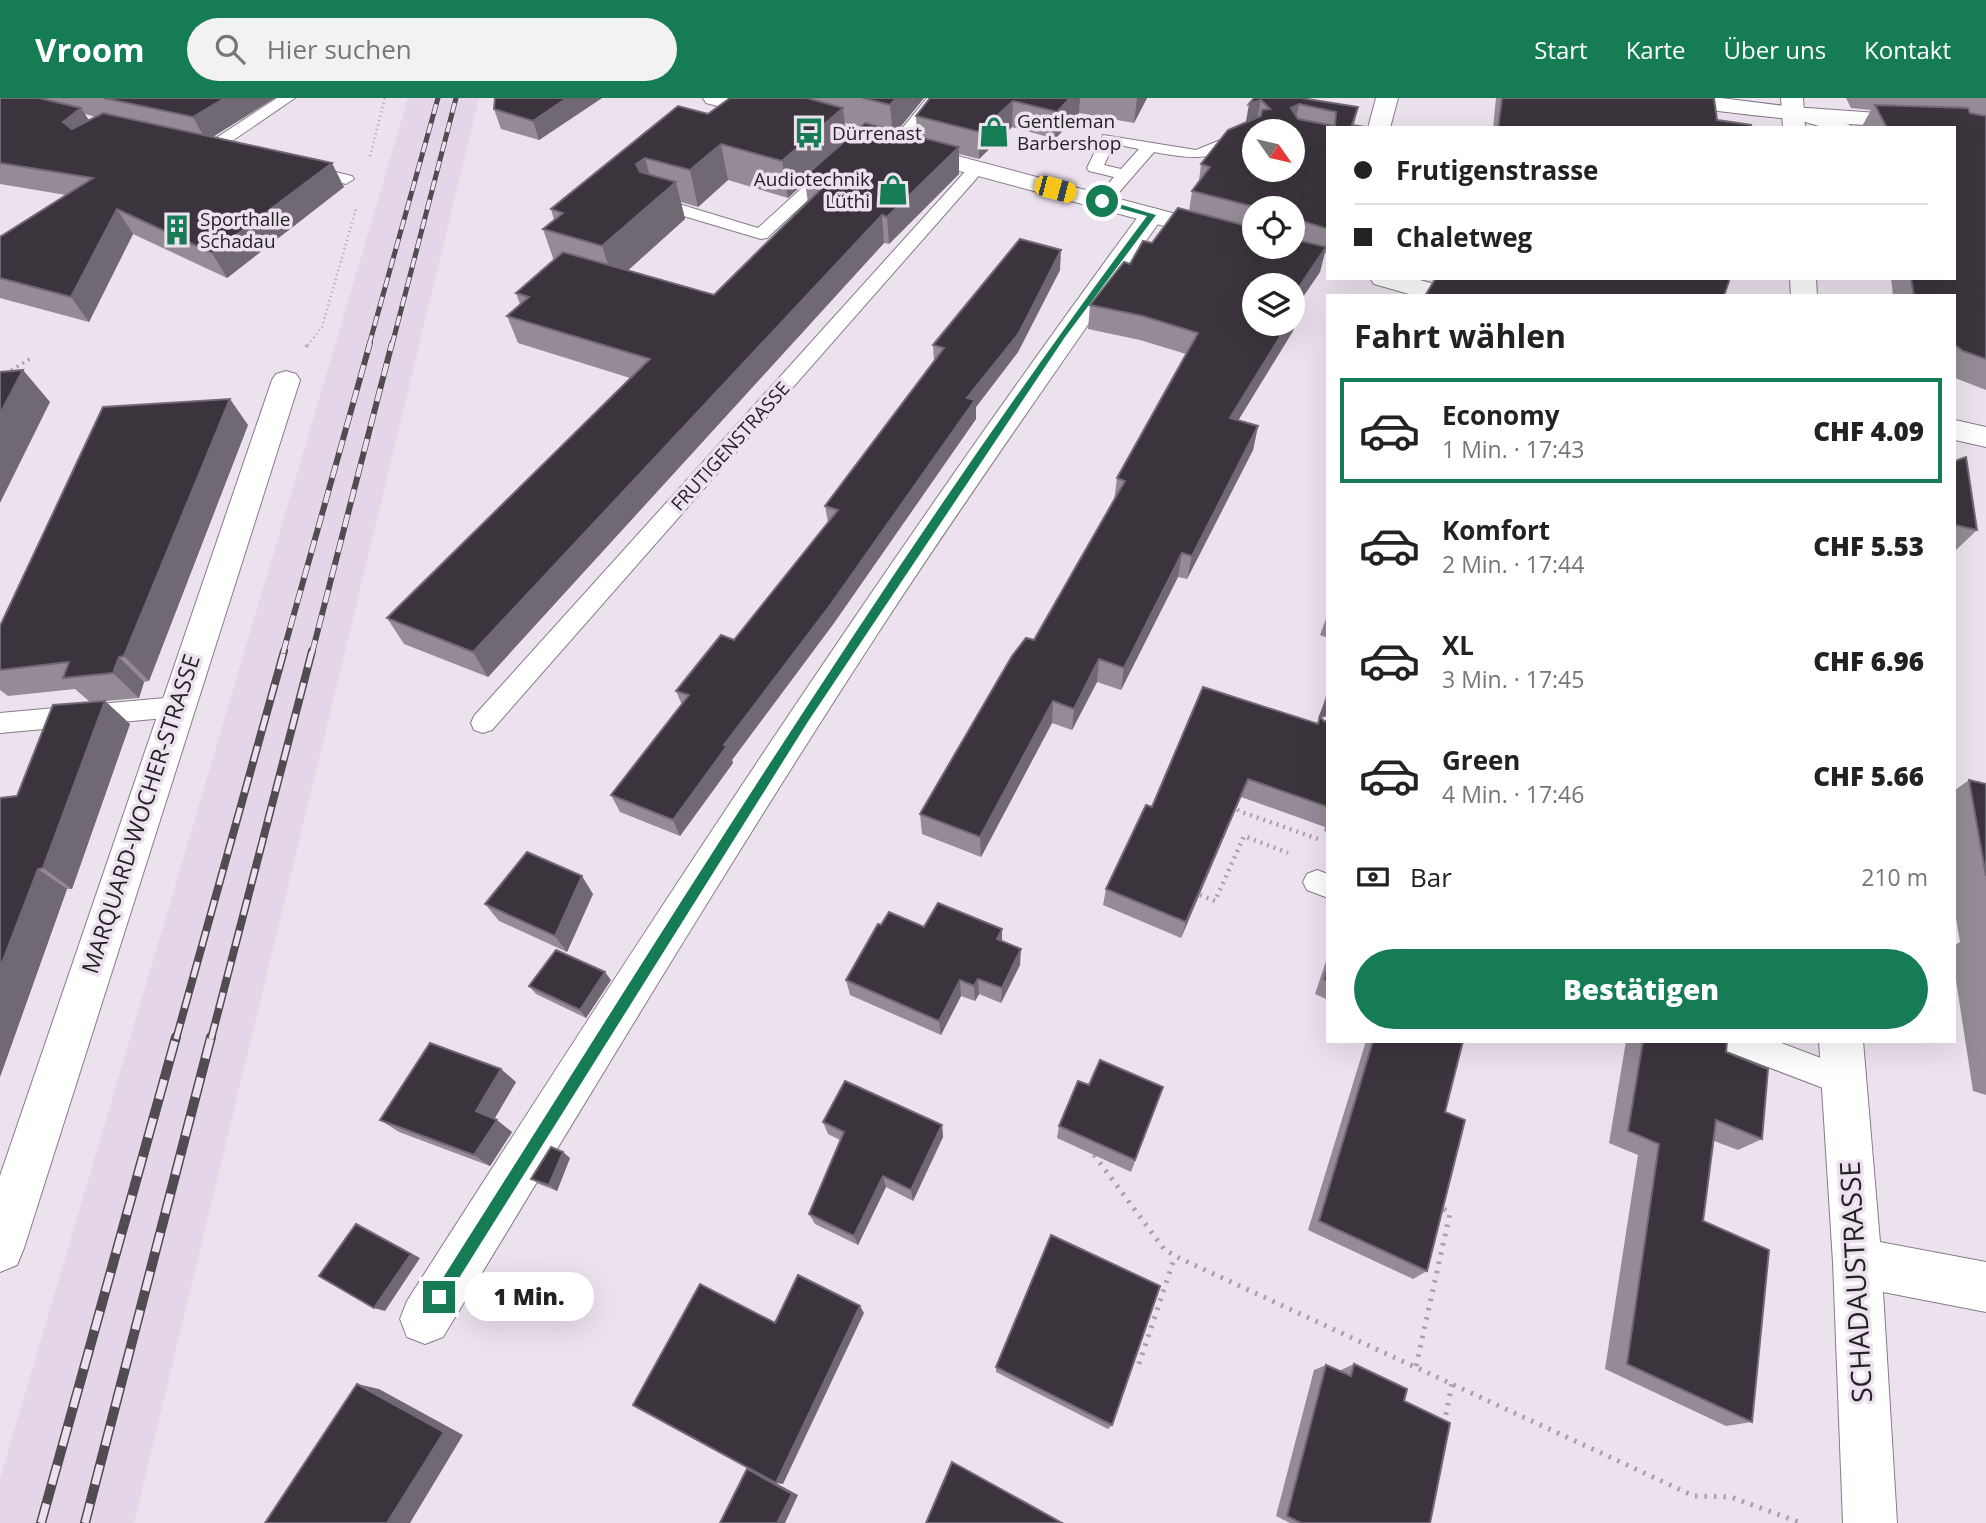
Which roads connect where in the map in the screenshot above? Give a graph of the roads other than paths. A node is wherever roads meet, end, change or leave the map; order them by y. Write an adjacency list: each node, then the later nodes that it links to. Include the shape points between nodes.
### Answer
1 (287, 98): 16 (lane, via 204,148)
2 (714, 98): 13 (street)
3 (939, 98): 14 (street)
4 (1387, 98): 7 (street)
5 (1669, 98): 6 (street)
6 (1793, 113): 8 (lane); 9 (street)
7 (1380, 126)
8 (1837, 126)
9 (1953, 126)
10 (1956, 126): 11 (street)
11 (1986, 132)
12 (1242, 137): 15 (lane, via 1196,155)
13 (866, 139): 14 (street); 22 (lane, via 761,234)
14 (899, 147): 18 (street)
15 (1150, 147): 19 (lane); 19 (lane, via 1109,138 1095,168)
16 (228, 153)
17 (293, 167): 20 (lane)
18 (977, 168): 21 (street); 32 (lane, FRUTIGENSTRASSE)
19 (1125, 175): 21 (lane)
20 (346, 179)
21 (1102, 201): 23 (street)
22 (656, 202)
23 (1152, 215): 24 (street); 38 (street, via 1062,336 806,717)
24 (1242, 239)
25 (1390, 280): 26 (street)
26 (1439, 294)
27 (286, 380): 30 (street, MARQUARD-WOCHER-STRASSE)
28 (1956, 430): 29 (street)
29 (1986, 437)
30 (176, 706): 31 (lane); 35 (street, MARQUARD-WOCHER-STRASSE)
31 (0, 723)
32 (482, 723)
33 (1748, 1043): 34 (lane)
34 (1842, 1061): 36 (street, SCHADAUSTRASSE)
35 (0, 1248)
36 (1857, 1262): 37 (street); 39 (street, SCHADAUSTRASSE)
37 (1986, 1287)
38 (425, 1319)
39 (1870, 1523)

